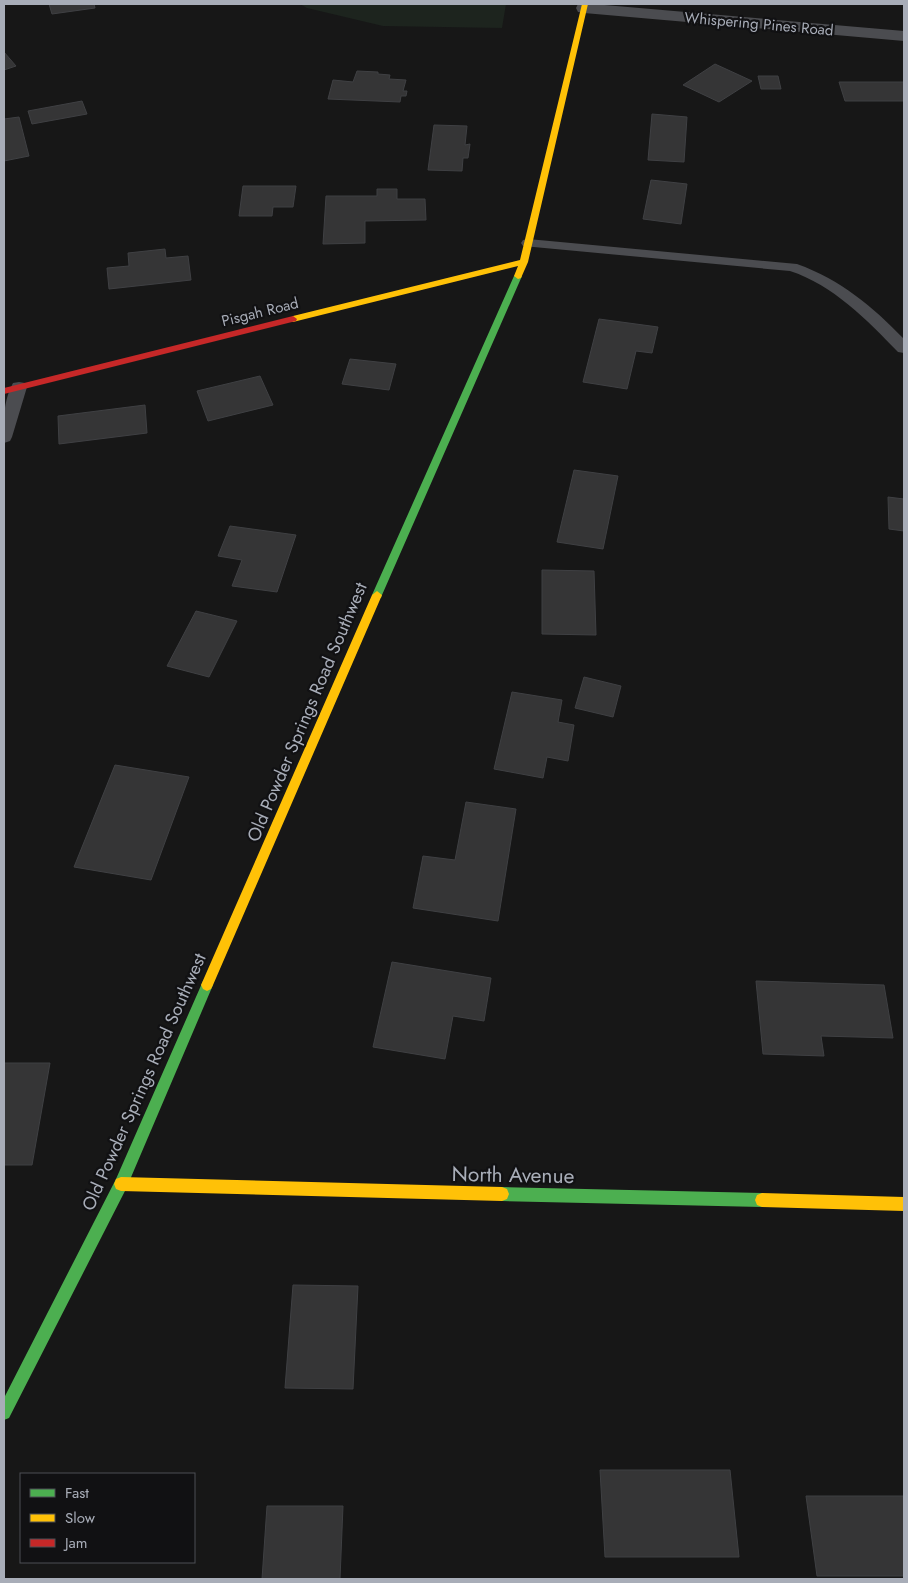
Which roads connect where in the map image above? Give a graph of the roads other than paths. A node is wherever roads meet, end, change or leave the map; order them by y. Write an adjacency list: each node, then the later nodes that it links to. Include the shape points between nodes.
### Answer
1 (585, 6): 2 (street, Whispering Pines Road); 3 (street, Old Powder Springs Road Southwest)
2 (904, 36)
3 (528, 243): 4 (street, Old Powder Springs Road Southwest); 5 (lane, via 792,267 814,274 852,301)
4 (524, 262): 6 (street, Pisgah Road); 8 (street, Old Powder Springs Road Southwest)
5 (904, 348)
6 (12, 389): 7 (lane)
7 (4, 437)
8 (121, 1184): 9 (street, North Avenue); 10 (street, Old Powder Springs Road Southwest)
9 (904, 1204)
10 (4, 1413)

